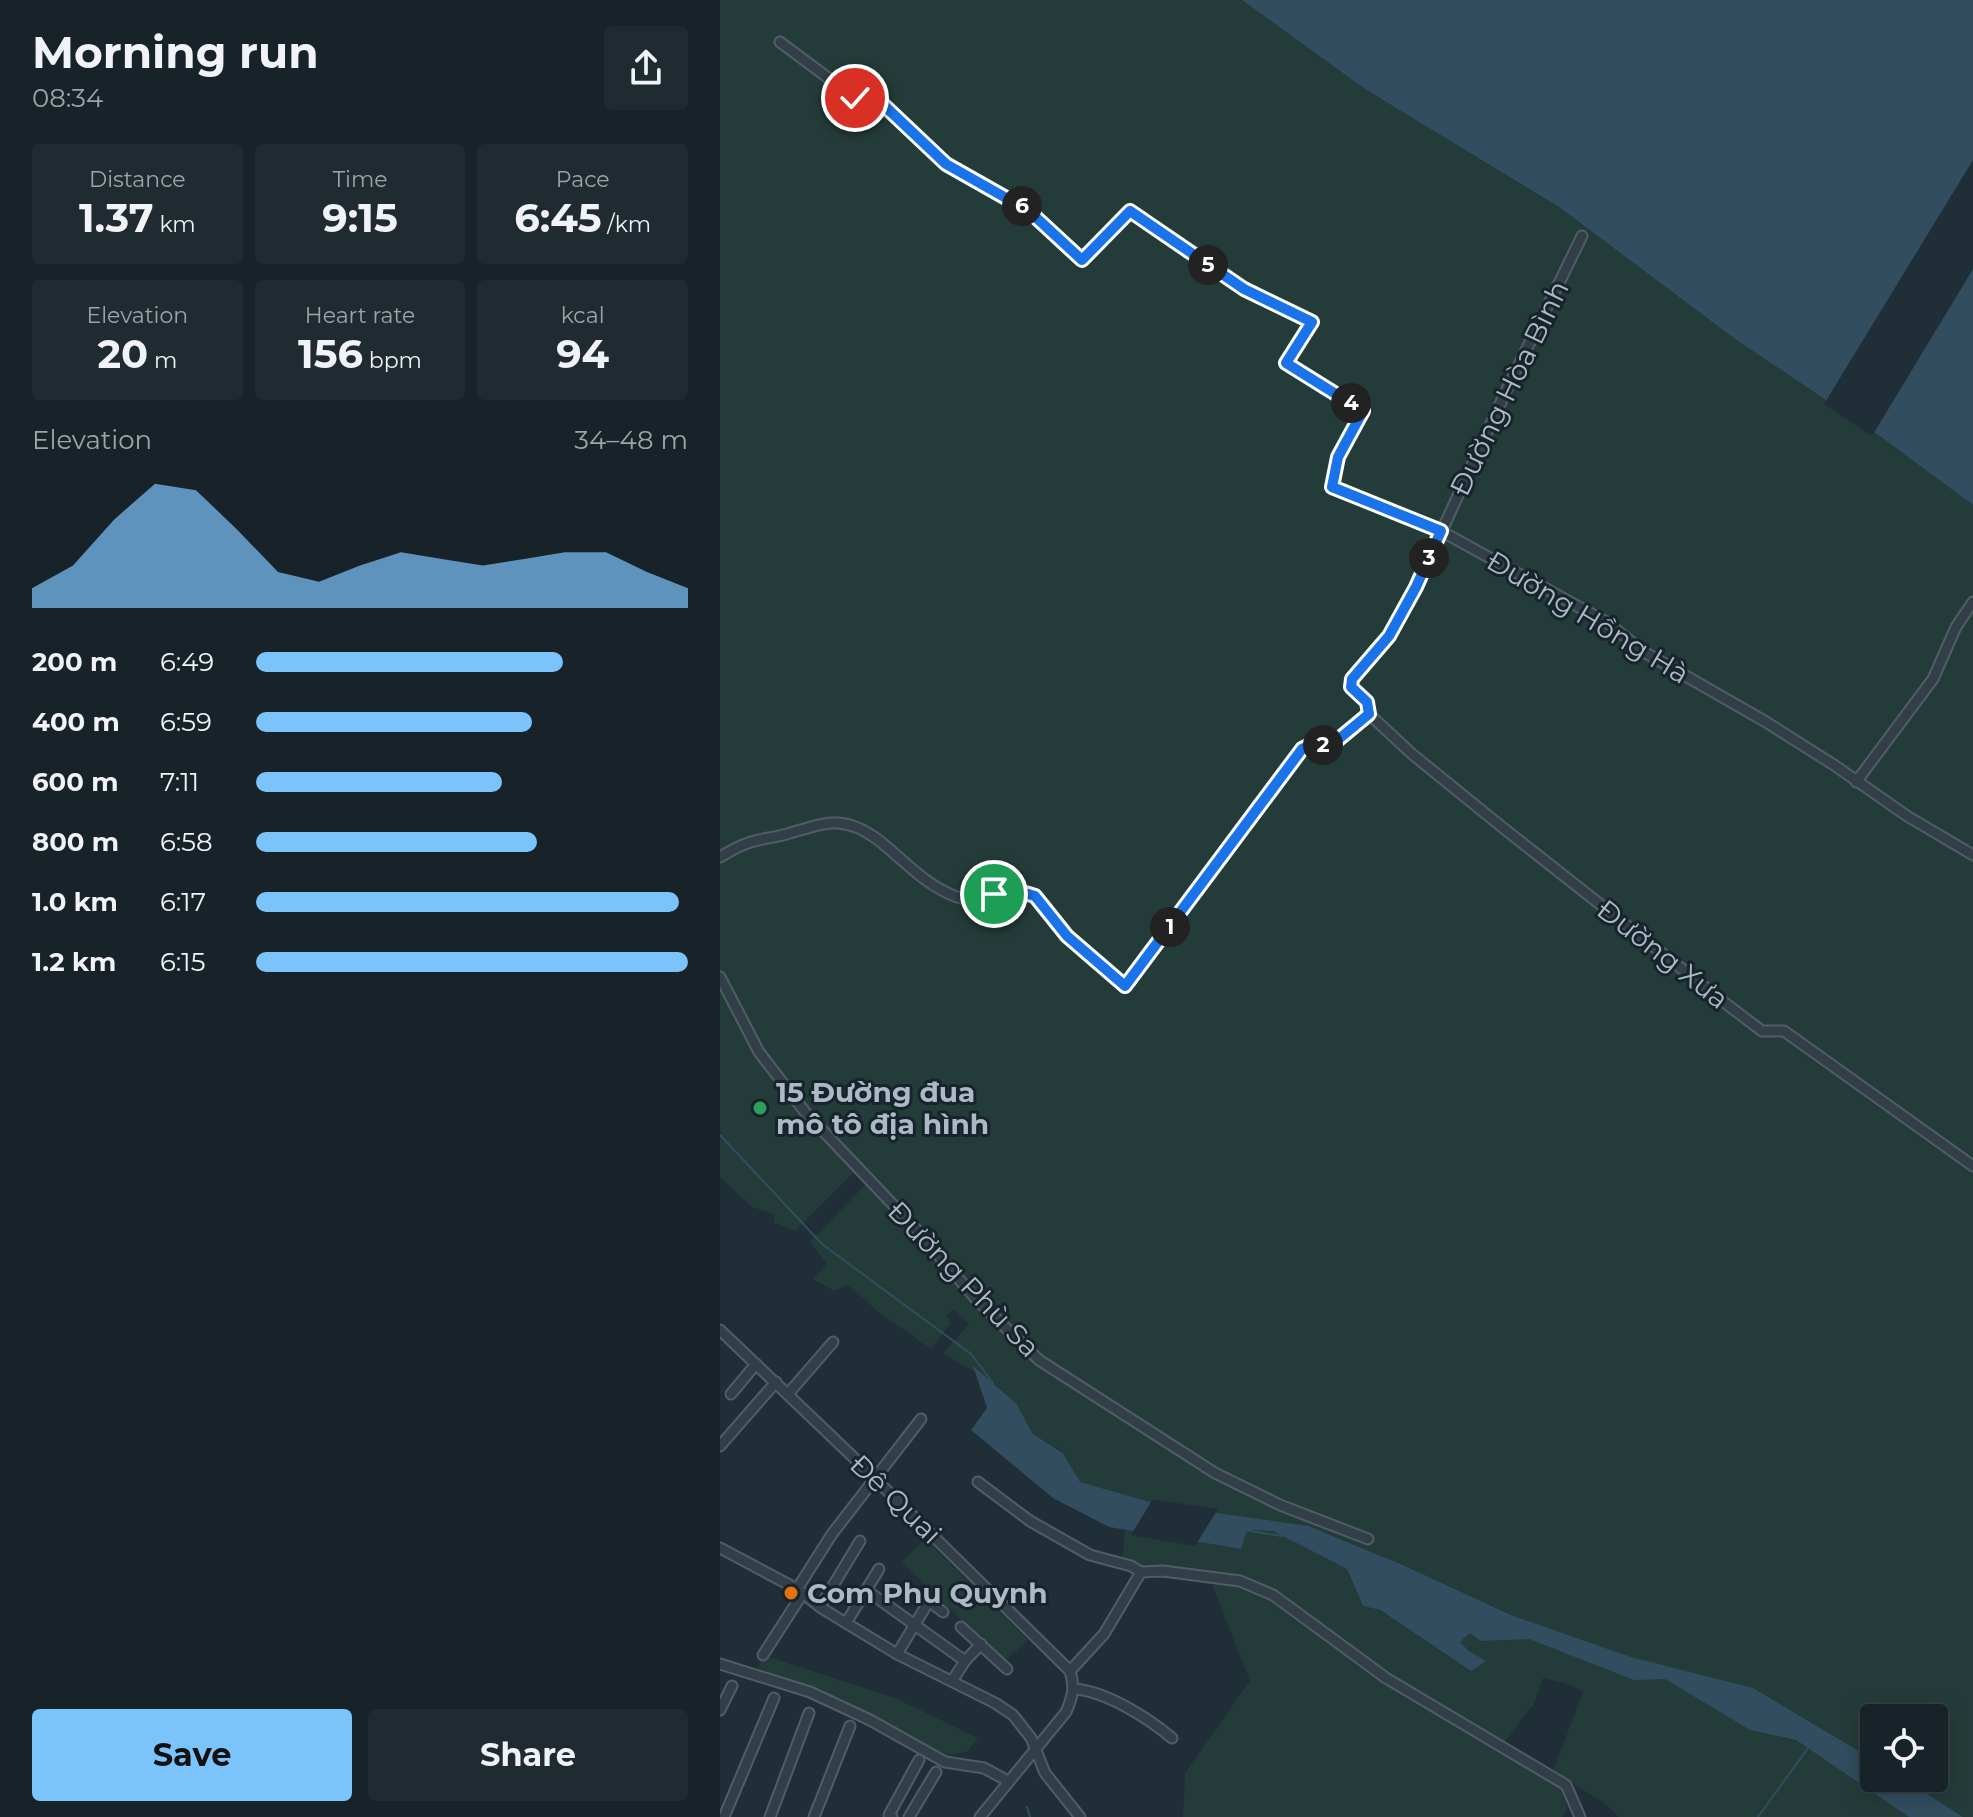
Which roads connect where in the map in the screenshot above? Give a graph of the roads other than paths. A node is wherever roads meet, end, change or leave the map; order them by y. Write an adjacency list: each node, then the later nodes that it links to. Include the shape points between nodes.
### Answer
1 (780, 42): 3 (street, Đường Hồng Hà, via 855,98 872,94 946,164 1029,211 1082,260 1130,211 1244,289 1312,322 1286,363 1363,411 1338,457 1332,487)
2 (1582, 236): 3 (street, Đường Hòa Bình)
3 (1441, 531): 5 (street, Đường Hòa Bình, via 1389,636 1352,679 1351,687 1367,702); 6 (street, Đường Hồng Hà, via 1608,623 1644,652 1766,722)
4 (1973, 602): 6 (street, via 1933,679)
5 (1369, 714): 8 (street, via 1334,743 1302,749 1125,986 1067,936 1029,892 1004,891 970,900 956,896 922,878 853,826 815,824 744,844); 10 (street, Đường Xưa, via 1468,800 1762,1031 1784,1031)
6 (1856, 782): 7 (street, Đường Hồng Hà)
7 (1973, 855)
8 (720, 857)
9 (720, 977): 21 (street, Đường Phù Sa, via 759,1052 805,1112 1039,1360 1215,1473)
10 (1973, 1166)
11 (720, 1330): 13 (street, Đê Quai)
12 (833, 1342): 16 (street)
13 (756, 1364): 14 (street, Đê Quai); 15 (street)
14 (776, 1382): 16 (street, Đê Quai); 18 (street)
15 (731, 1394)
16 (788, 1394): 19 (street, Đê Quai)
17 (921, 1419): 19 (street)
18 (720, 1446)
19 (874, 1478): 27 (street, via 832,1534); 39 (street, Đê Quai)
20 (978, 1482): 25 (street, via 1030,1521 1090,1555)
21 (1368, 1539)
22 (860, 1541): 28 (street)
23 (720, 1548): 27 (street)
24 (879, 1569): 26 (street)
25 (1141, 1572): 39 (street, via 1104,1634); 59 (street, via 1220,1577 1273,1595 1386,1678 1566,1785)
26 (866, 1590): 30 (street); 31 (street)
27 (800, 1591): 28 (street); 35 (street)
28 (820, 1607): 30 (street)
29 (943, 1612): 31 (street, via 929,1601)
30 (846, 1623): 34 (street)
31 (915, 1625): 34 (street); 36 (street)
32 (961, 1627): 33 (street)
33 (981, 1644): 36 (street); 38 (street)
34 (897, 1654): 40 (street)
35 (763, 1655)
36 (965, 1661): 40 (street)
37 (720, 1664): 51 (street, via 810,1692 945,1762 984,1768)
38 (1007, 1669)
39 (1070, 1671): 42 (street)
40 (952, 1681): 48 (street, via 1013,1715)
41 (732, 1686): 44 (street)
42 (1074, 1689): 47 (street, via 1102,1695); 48 (street, via 1066,1712)
43 (774, 1698): 52 (street)
44 (720, 1710)
45 (809, 1713): 53 (street)
46 (850, 1726): 54 (street)
47 (1172, 1738)
48 (1036, 1748): 51 (street); 58 (street, via 1045,1773)
49 (919, 1760): 55 (street)
50 (936, 1772): 56 (street)
51 (1008, 1781): 57 (street)
52 (724, 1817)
53 (770, 1817)
54 (814, 1817)
55 (892, 1817)
56 (909, 1817)
57 (980, 1817)
58 (1080, 1817)
59 (1580, 1817)

